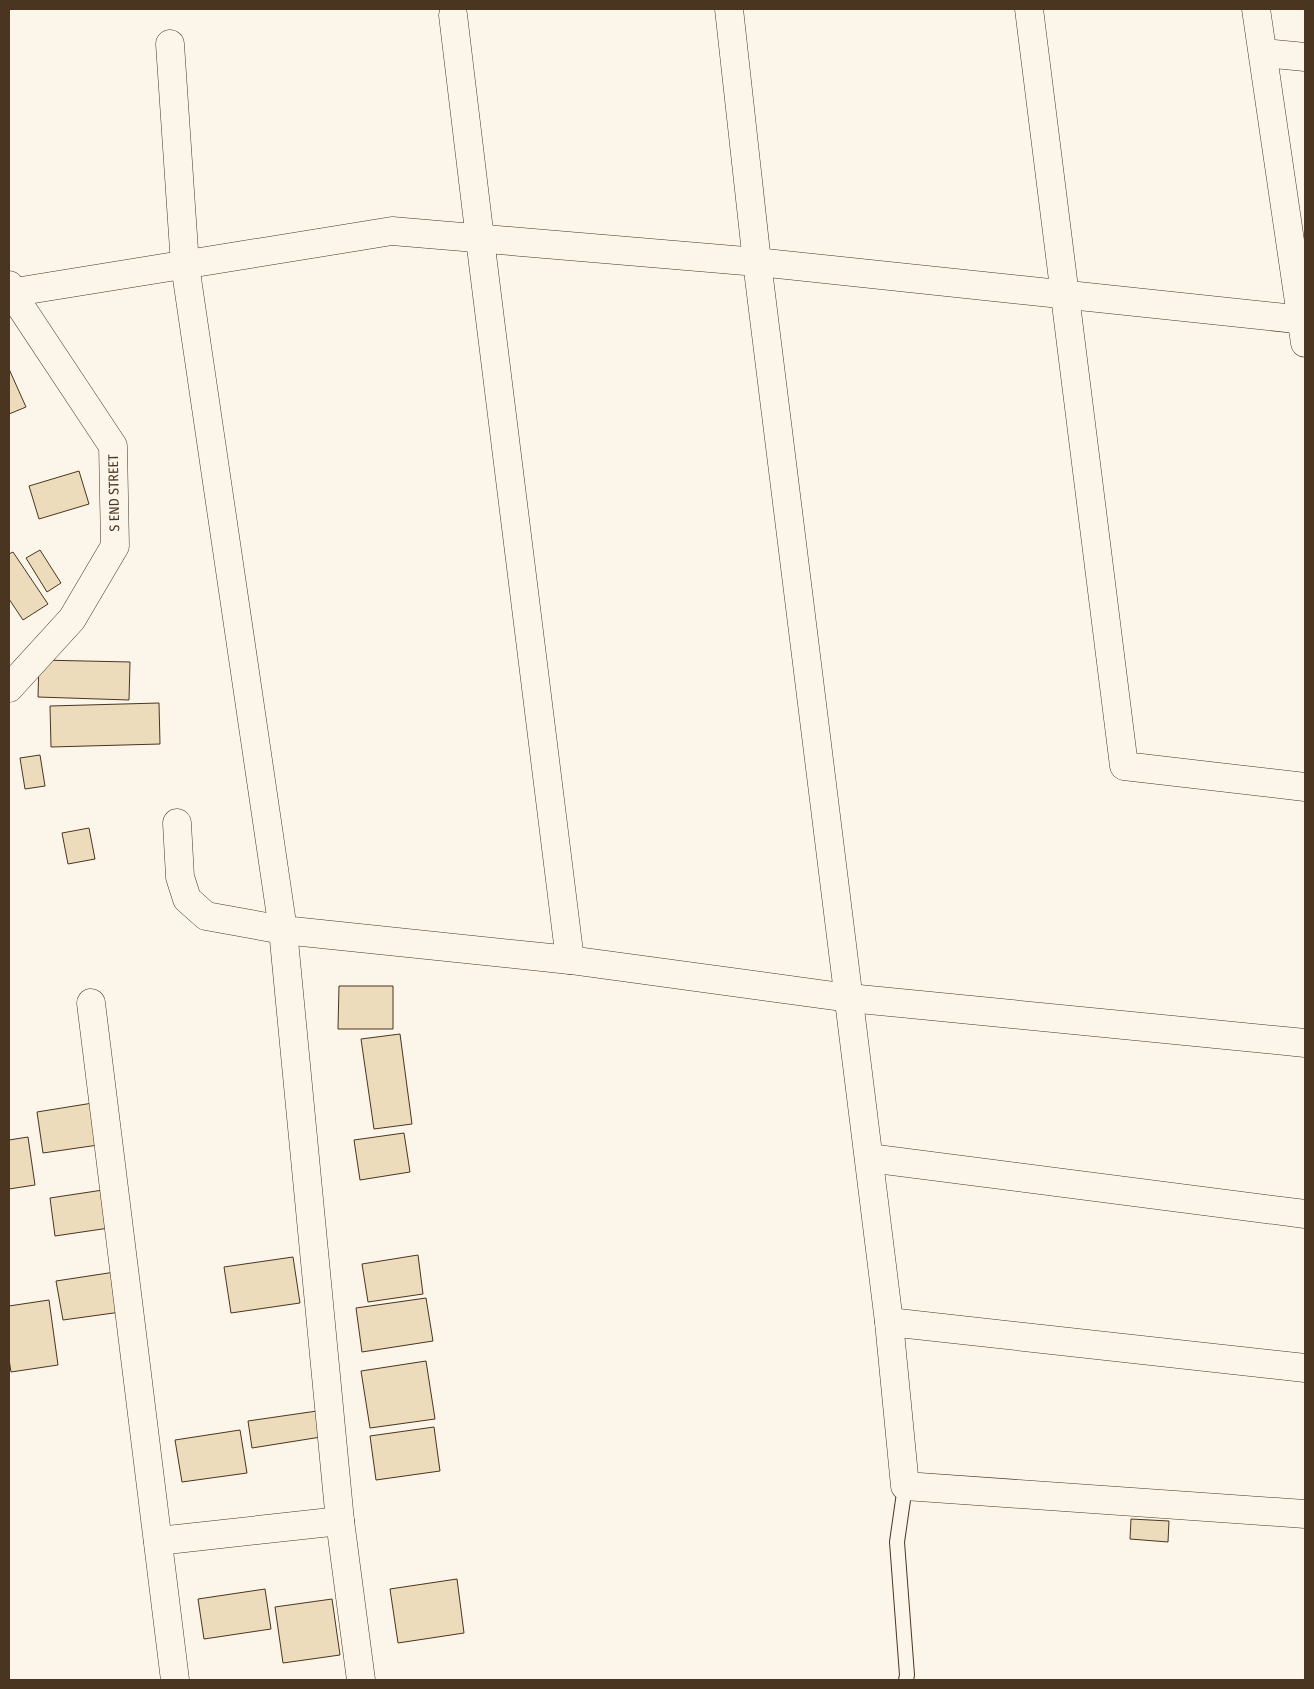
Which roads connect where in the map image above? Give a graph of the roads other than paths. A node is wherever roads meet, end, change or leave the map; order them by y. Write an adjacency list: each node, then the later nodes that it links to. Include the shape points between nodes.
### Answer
1 (729, 9): 9 (street)
2 (1029, 9): 12 (street)
3 (1256, 9): 6 (street)
4 (453, 15): 8 (street)
5 (170, 44): 10 (street)
6 (1263, 52): 7 (street); 13 (street)
7 (1305, 57)
8 (480, 238): 9 (street); 10 (street, via 392,231); 18 (street)
9 (757, 262): 12 (street); 19 (street)
10 (185, 264): 11 (street); 17 (street)
11 (10, 290): 14 (street, S END STREET, via 113,446 115,546 72,619)
12 (1066, 294): 13 (street); 15 (street, via 1124,766)
13 (1304, 328)
14 (9, 688)
15 (1305, 787)
16 (176, 823): 17 (street, via 180,878 187,899 206,916)
17 (283, 930): 18 (street); 28 (street)
18 (570, 960): 19 (street)
19 (849, 998): 21 (street); 22 (street)
20 (90, 1003): 29 (street)
21 (1305, 1043)
22 (868, 1158): 23 (street); 24 (street)
23 (1305, 1214)
24 (889, 1322): 25 (street); 26 (street)
25 (1305, 1368)
26 (905, 1486): 27 (street); 32 (lane, via 897,1542)
27 (1305, 1514)
28 (340, 1520): 29 (street); 31 (street)
29 (158, 1541): 30 (street)
30 (175, 1680)
31 (362, 1680)
32 (906, 1680)

